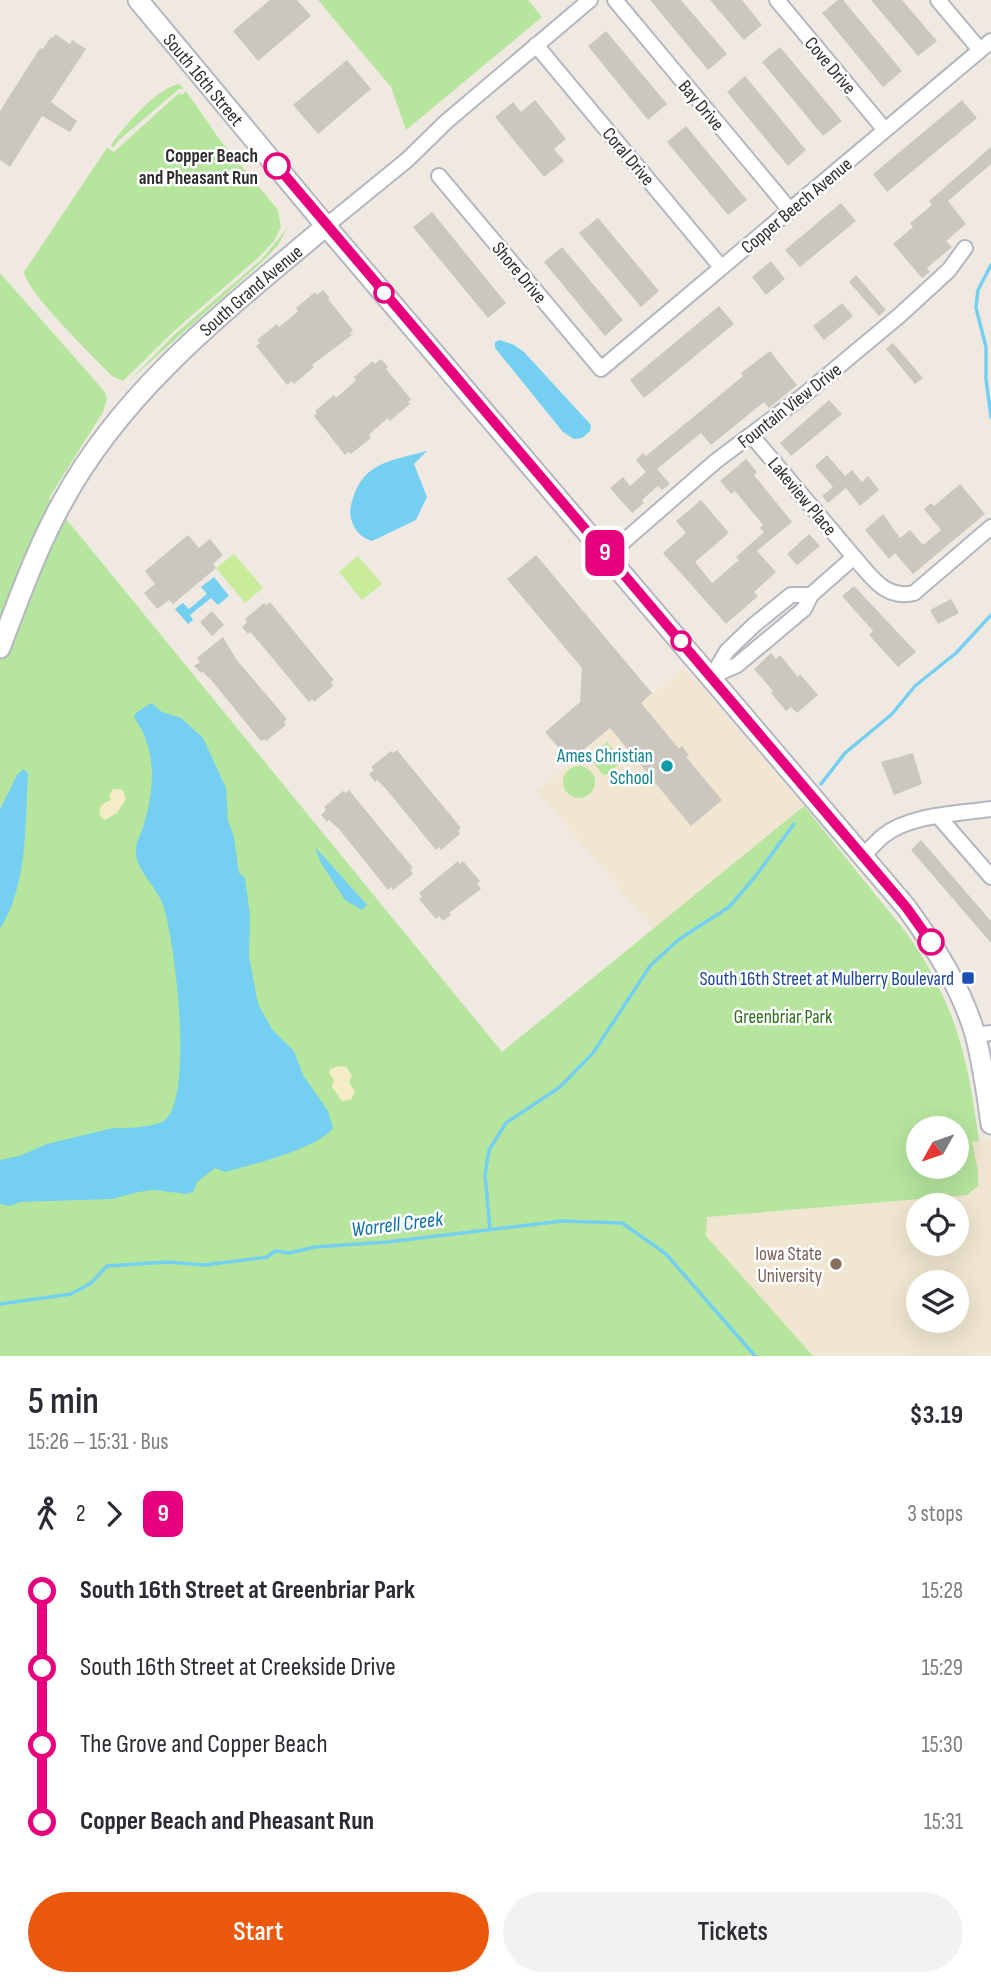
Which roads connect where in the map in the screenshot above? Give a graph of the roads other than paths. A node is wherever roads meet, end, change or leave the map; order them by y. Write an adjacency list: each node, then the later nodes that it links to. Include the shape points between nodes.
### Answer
1 (138, 0): 11 (main road, South 16th Street)
2 (590, 0): 6 (street, South Grand Avenue)
3 (615, 0): 10 (street, Bay Drive)
4 (776, 0): 8 (street, Cove Drive)
5 (938, 0): 7 (street)
6 (536, 45): 11 (street, South Grand Avenue); 13 (street, Coral Drive)
7 (986, 46): 8 (street, Copper Beech Avenue)
8 (885, 130): 10 (street, Copper Beech Avenue)
9 (439, 176): 14 (street, Shore Drive)
10 (790, 210): 13 (street, Copper Beech Avenue)
11 (326, 226): 17 (main road, South 16th Street); 19 (main road, South Grand Avenue, via 171,361 115,422 63,500)
12 (965, 248): 15 (street, Fountain View Drive, via 949,270 900,315)
13 (721, 267): 14 (street, Copper Beech Avenue)
14 (601, 369)
15 (752, 436): 17 (street, Fountain View Drive, via 716,461); 18 (street, Lakeview Place)
16 (990, 528): 18 (street, Lakeview Place, via 914,593 882,589)
17 (607, 556): 20 (main road, South 16th Street)
18 (854, 557): 20 (street, via 811,594 804,609 747,657)
19 (0, 648)
20 (712, 676): 23 (main road, South 16th Street)
21 (991, 809): 22 (street)
22 (939, 817): 23 (street, via 884,835); 24 (street)
23 (863, 856): 25 (main road, South 16th Street, via 931,942)
24 (991, 877)
25 (983, 1034): 26 (main road, South 16th Street)
26 (991, 1124)

